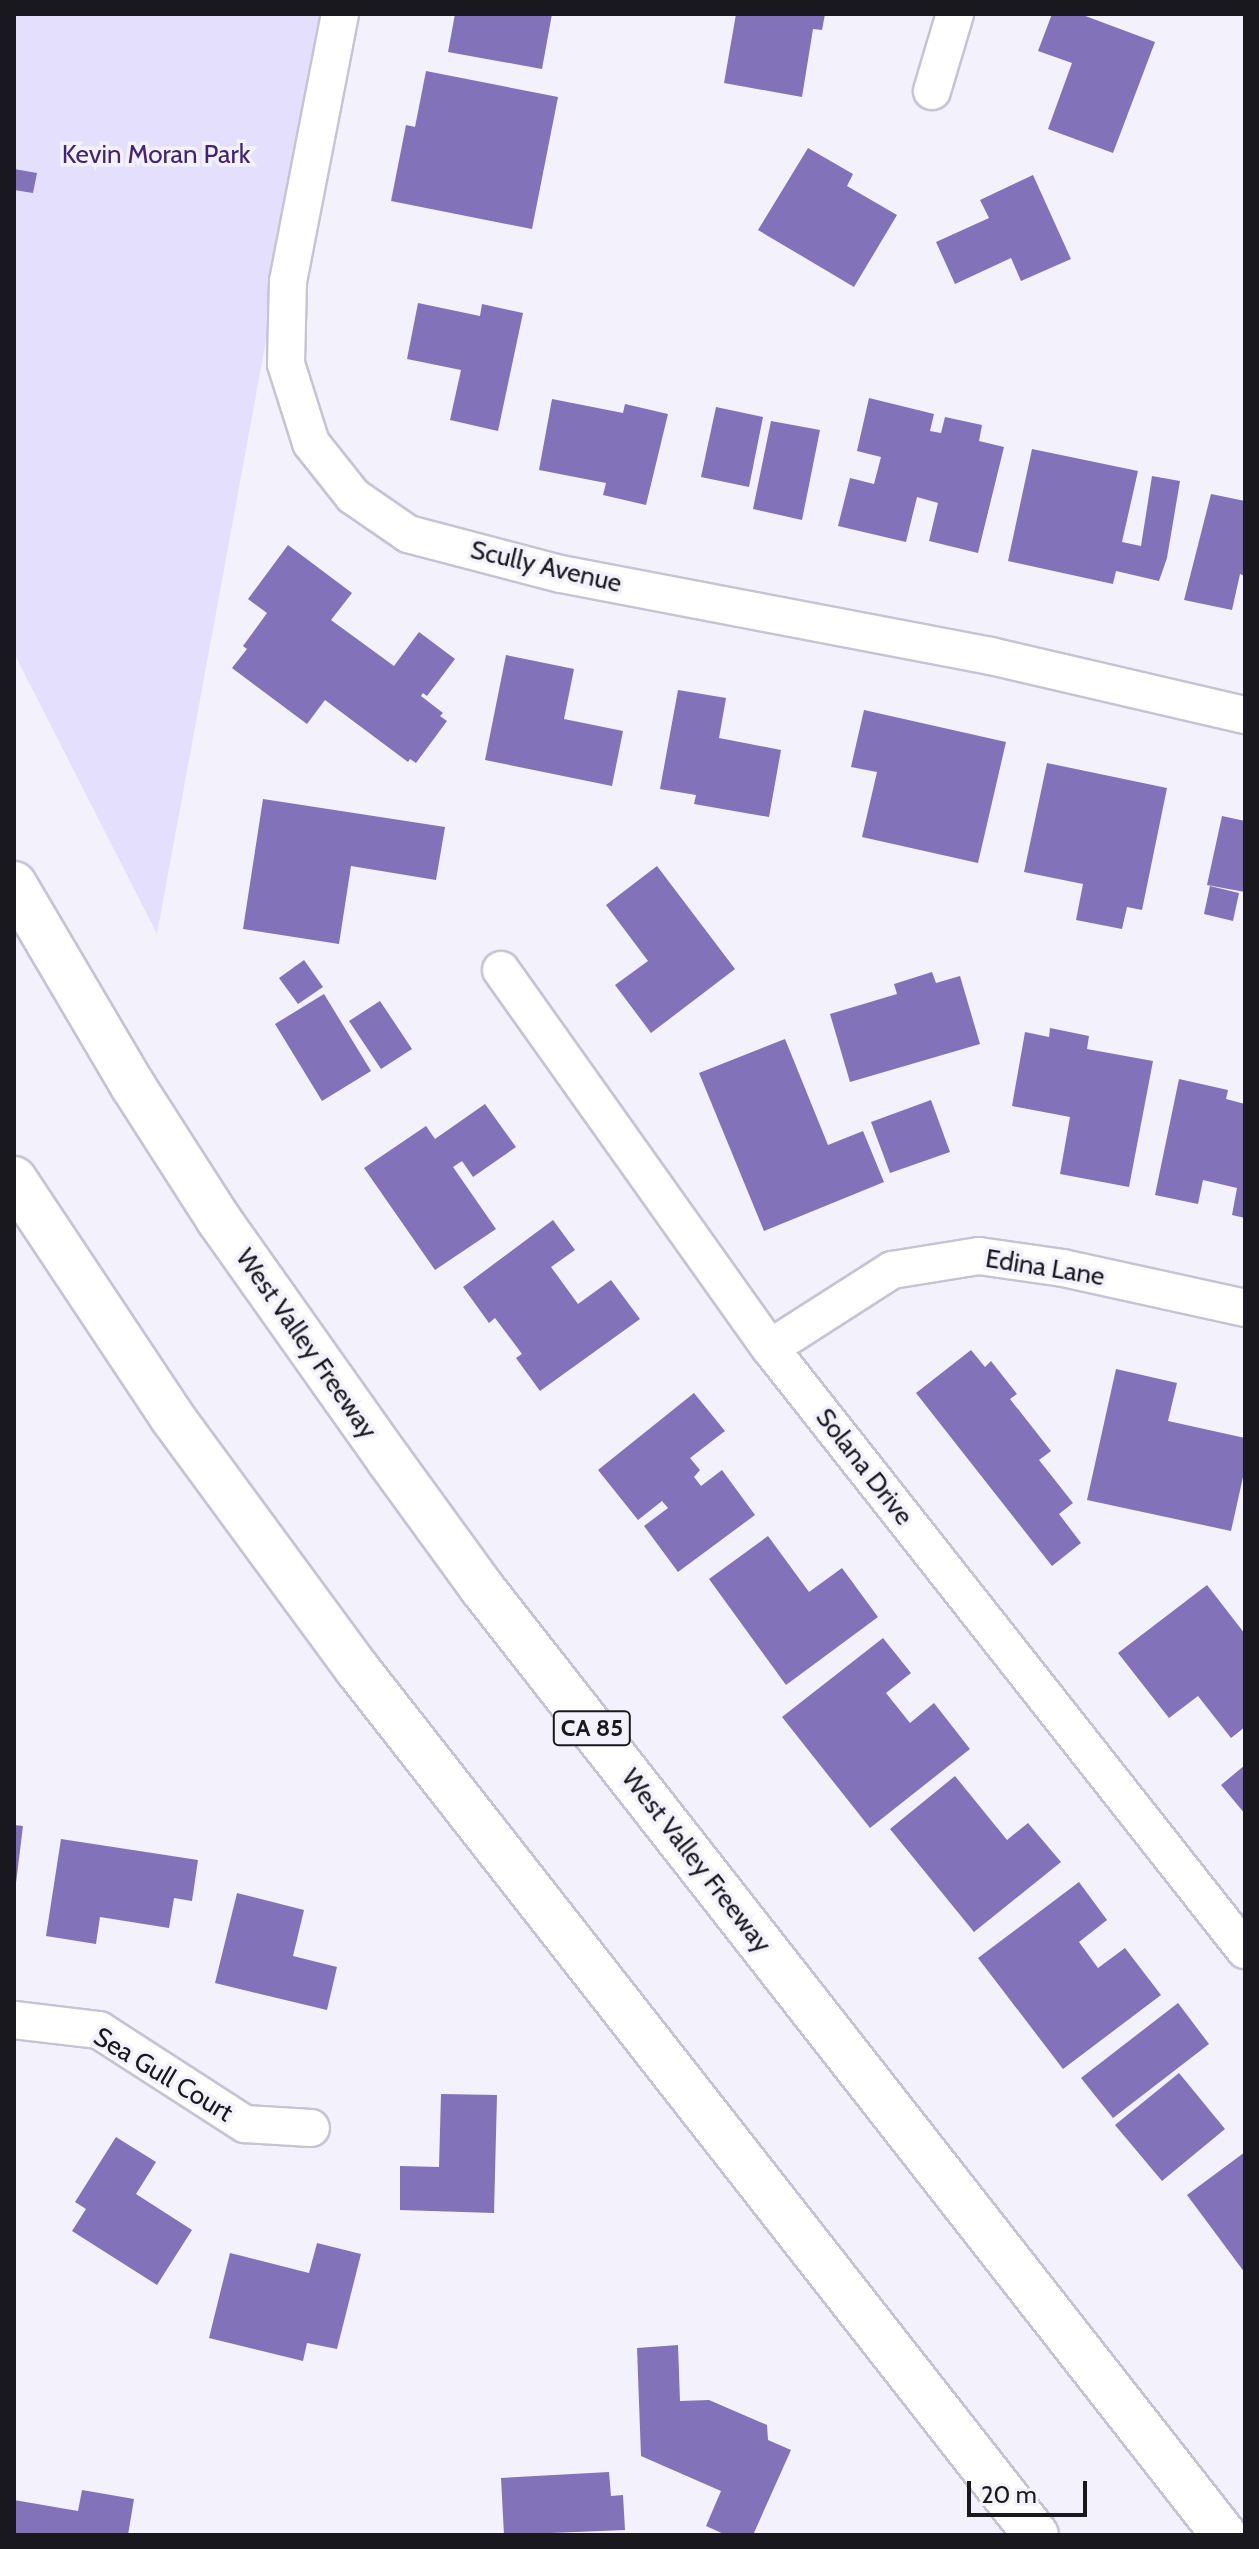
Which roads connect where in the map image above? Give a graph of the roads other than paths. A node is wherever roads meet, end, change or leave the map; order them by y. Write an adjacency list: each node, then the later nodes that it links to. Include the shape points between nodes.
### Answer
1 (340, 14): 4 (street, Scully Avenue, via 288,281 286,364 311,443 353,496 408,534 561,574 991,656)
2 (955, 14): 3 (street)
3 (932, 91)
4 (1245, 715)
5 (14, 884): 14 (highway, West Valley Freeway / CA 85, via 219,1220 407,1486)
6 (501, 970): 9 (street, Solana Drive)
7 (14, 1179): 13 (highway, via 172,1417 358,1670)
8 (1245, 1308): 9 (street, Edina Lane, via 1063,1268 979,1256 892,1270)
9 (770, 1348): 10 (street, Solana Drive)
10 (1245, 1950)
11 (14, 2020): 12 (street, Sea Gull Court, via 99,2030 245,2124)
12 (311, 2128)
13 (1036, 2535)
14 (1224, 2535)

